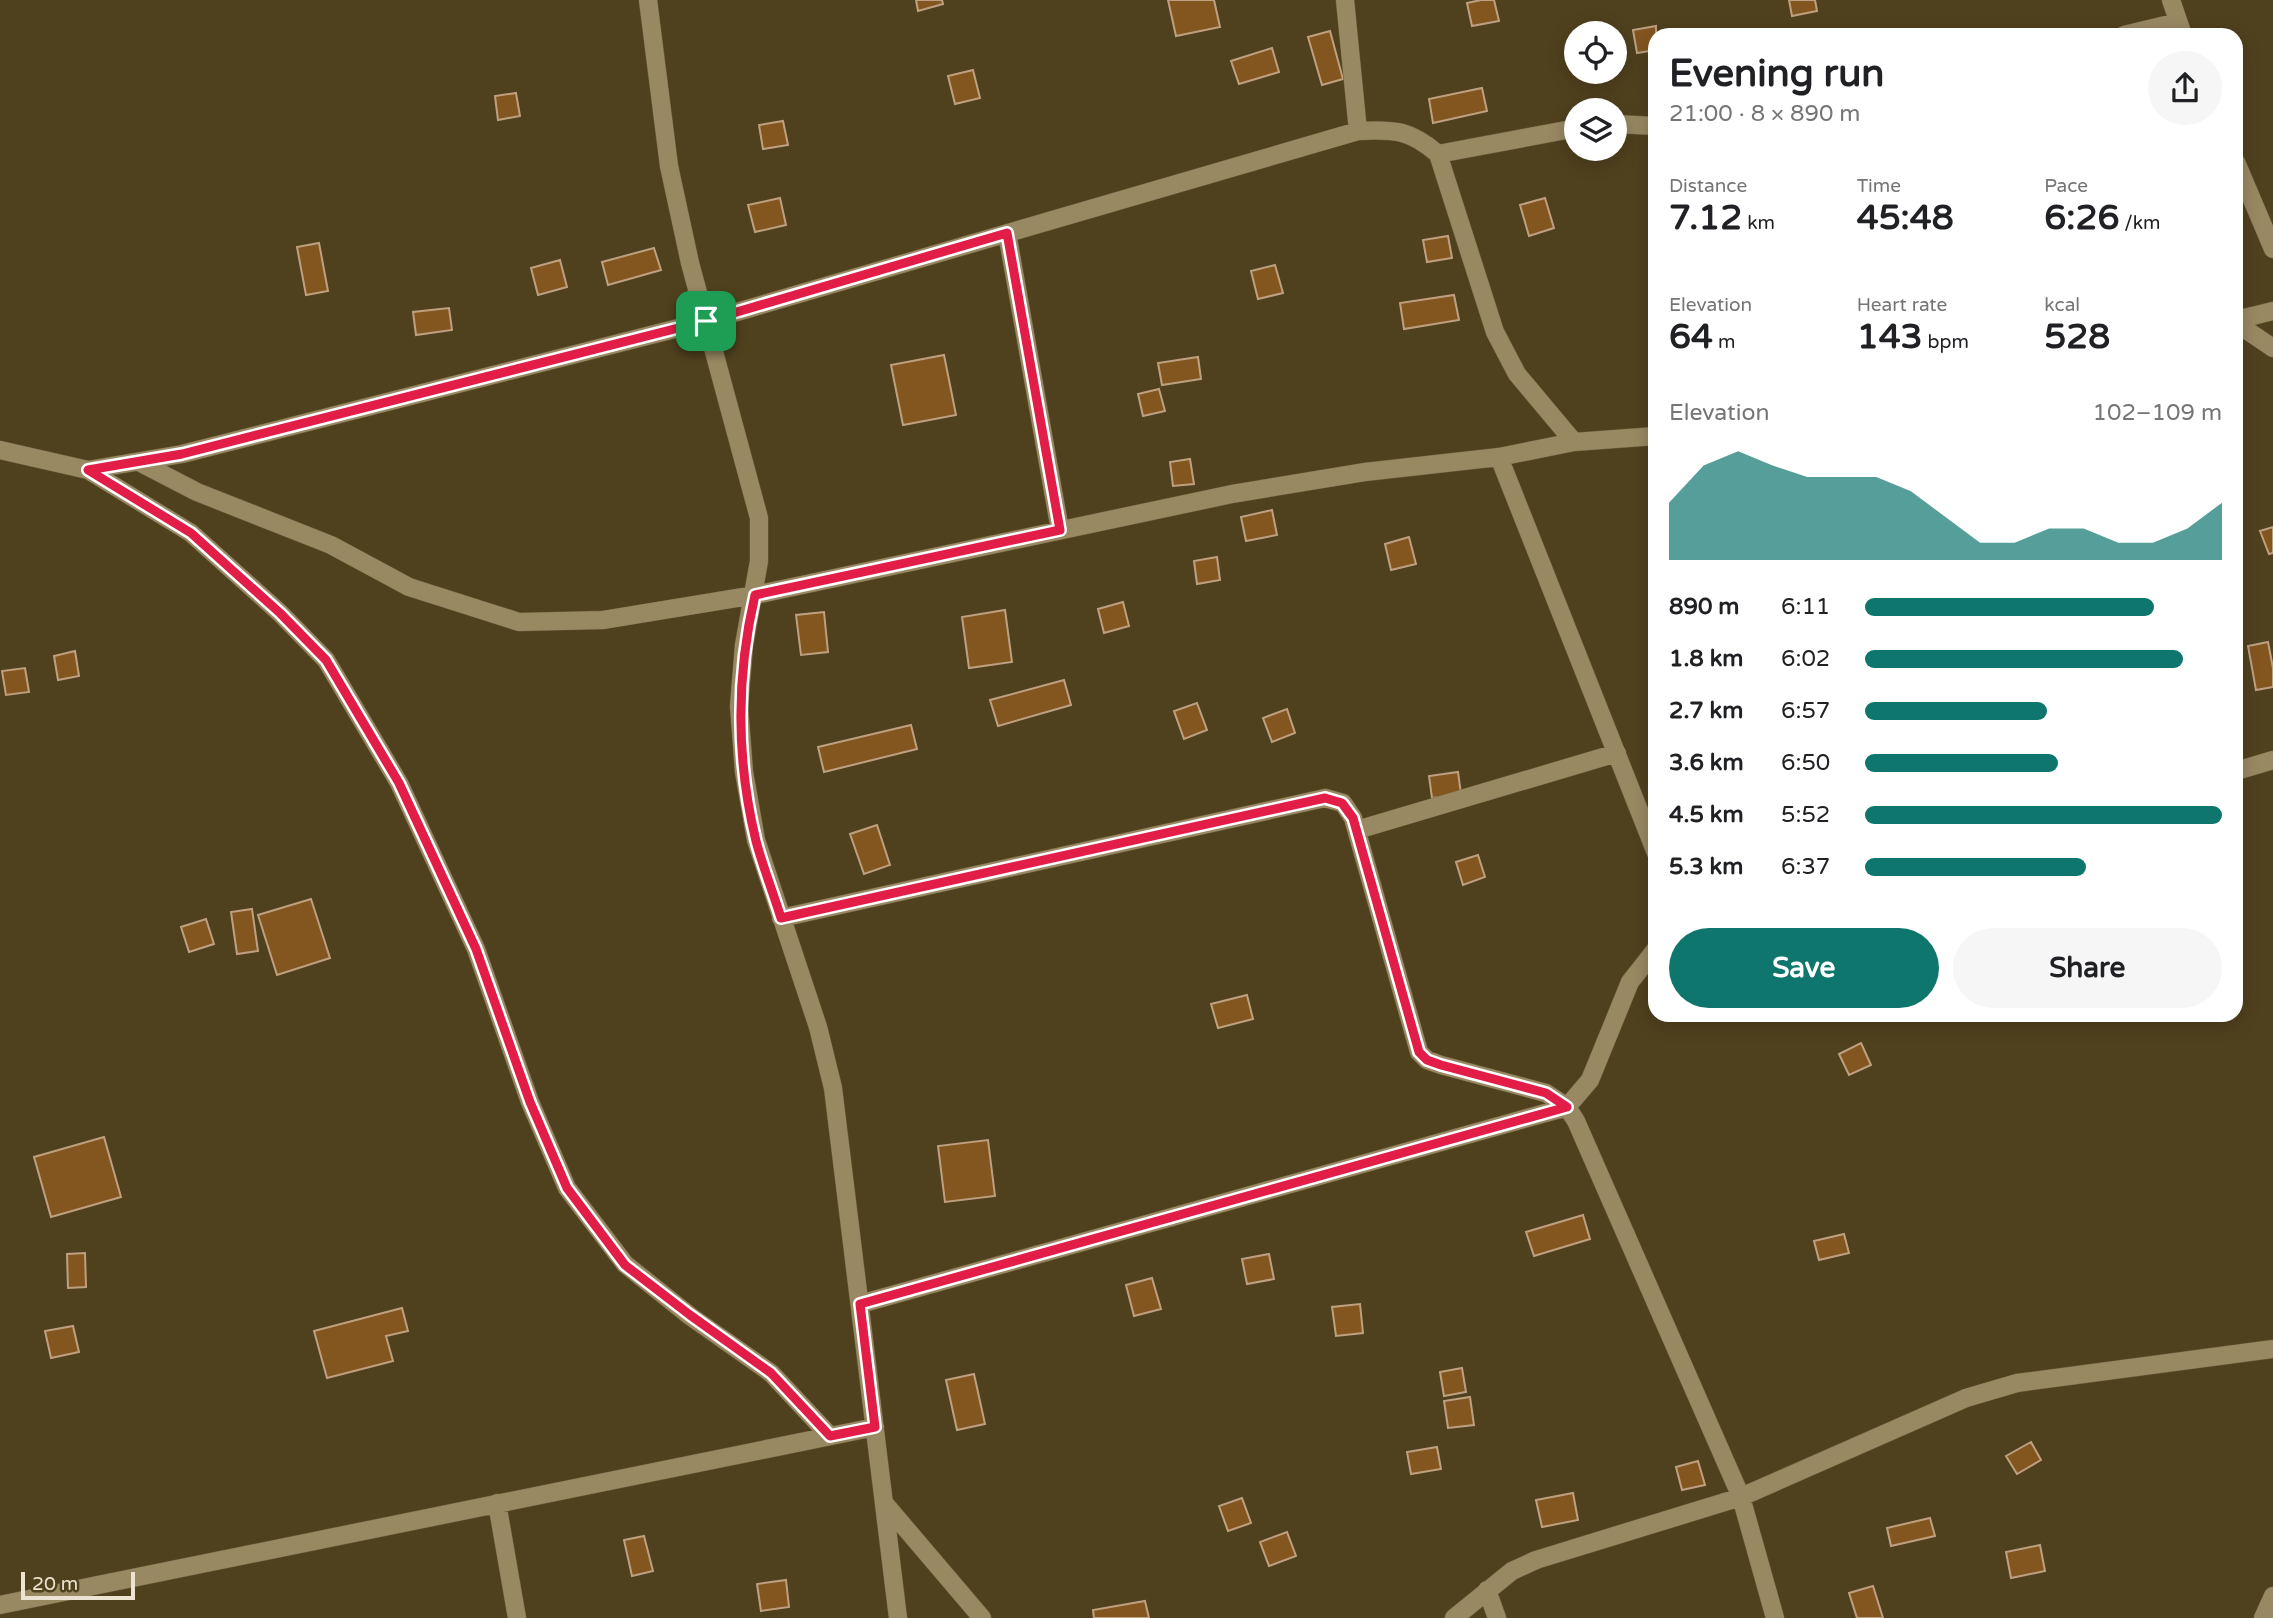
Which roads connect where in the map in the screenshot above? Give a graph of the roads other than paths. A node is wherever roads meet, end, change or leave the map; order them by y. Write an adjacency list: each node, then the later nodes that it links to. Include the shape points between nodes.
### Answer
1 (648, 0): 15 (street, via 669,166)
2 (1345, 0): 8 (street)
3 (2171, 0): 4 (street)
4 (2180, 28)
5 (1627, 125): 6 (street)
6 (1648, 126)
7 (1564, 130): 9 (street)
8 (1358, 131): 9 (street, via 1394,129 1419,138); 11 (street)
9 (1438, 154): 19 (street, via 1495,332 1517,374)
10 (2243, 178): 12 (street)
11 (1007, 233): 15 (street); 24 (street)
12 (2273, 249)
13 (2273, 311): 14 (street)
14 (2243, 319)
15 (706, 321): 22 (street); 25 (street, via 759,519)
16 (2243, 326): 17 (street)
17 (2273, 348)
18 (1648, 437): 19 (street)
19 (1574, 442): 21 (street)
20 (1, 449): 23 (street)
21 (1499, 457): 24 (street, via 1365,472 1232,494); 26 (street)
22 (139, 462): 23 (street); 25 (street, via 197,492 331,545 409,587 519,622 603,620)
23 (88, 470): 37 (street, via 191,533 326,660 399,783 471,937 530,1102 567,1188 625,1265 771,1373)
24 (1060, 530): 25 (street)
25 (755, 595): 31 (street, via 744,645 739,706 744,772 756,840)
26 (1617, 753): 29 (street); 30 (street)
27 (2273, 760): 28 (street)
28 (2243, 769)
29 (1357, 830): 31 (street, via 1342,803 1325,798); 33 (street, via 1419,1052 1441,1065 1546,1093)
30 (1648, 832)
31 (781, 918): 34 (street, via 833,1088)
32 (1648, 959): 33 (street, via 1630,982 1590,1080)
33 (1567, 1107): 34 (street); 38 (street)
34 (860, 1304): 36 (street)
35 (2273, 1349): 38 (street, via 2017,1383 1966,1398)
36 (875, 1427): 37 (street); 40 (street)
37 (830, 1436): 39 (street)
38 (1741, 1497): 41 (street, via 1536,1560); 49 (street)
39 (497, 1503): 43 (street); 44 (street)
40 (885, 1504): 45 (street); 46 (street)
41 (1487, 1590): 47 (street); 48 (street)
42 (2273, 1596): 50 (street)
43 (0, 1605)
44 (517, 1618)
45 (898, 1618)
46 (982, 1618)
47 (1454, 1618)
48 (1496, 1618)
49 (1774, 1618)
50 (2263, 1618)

